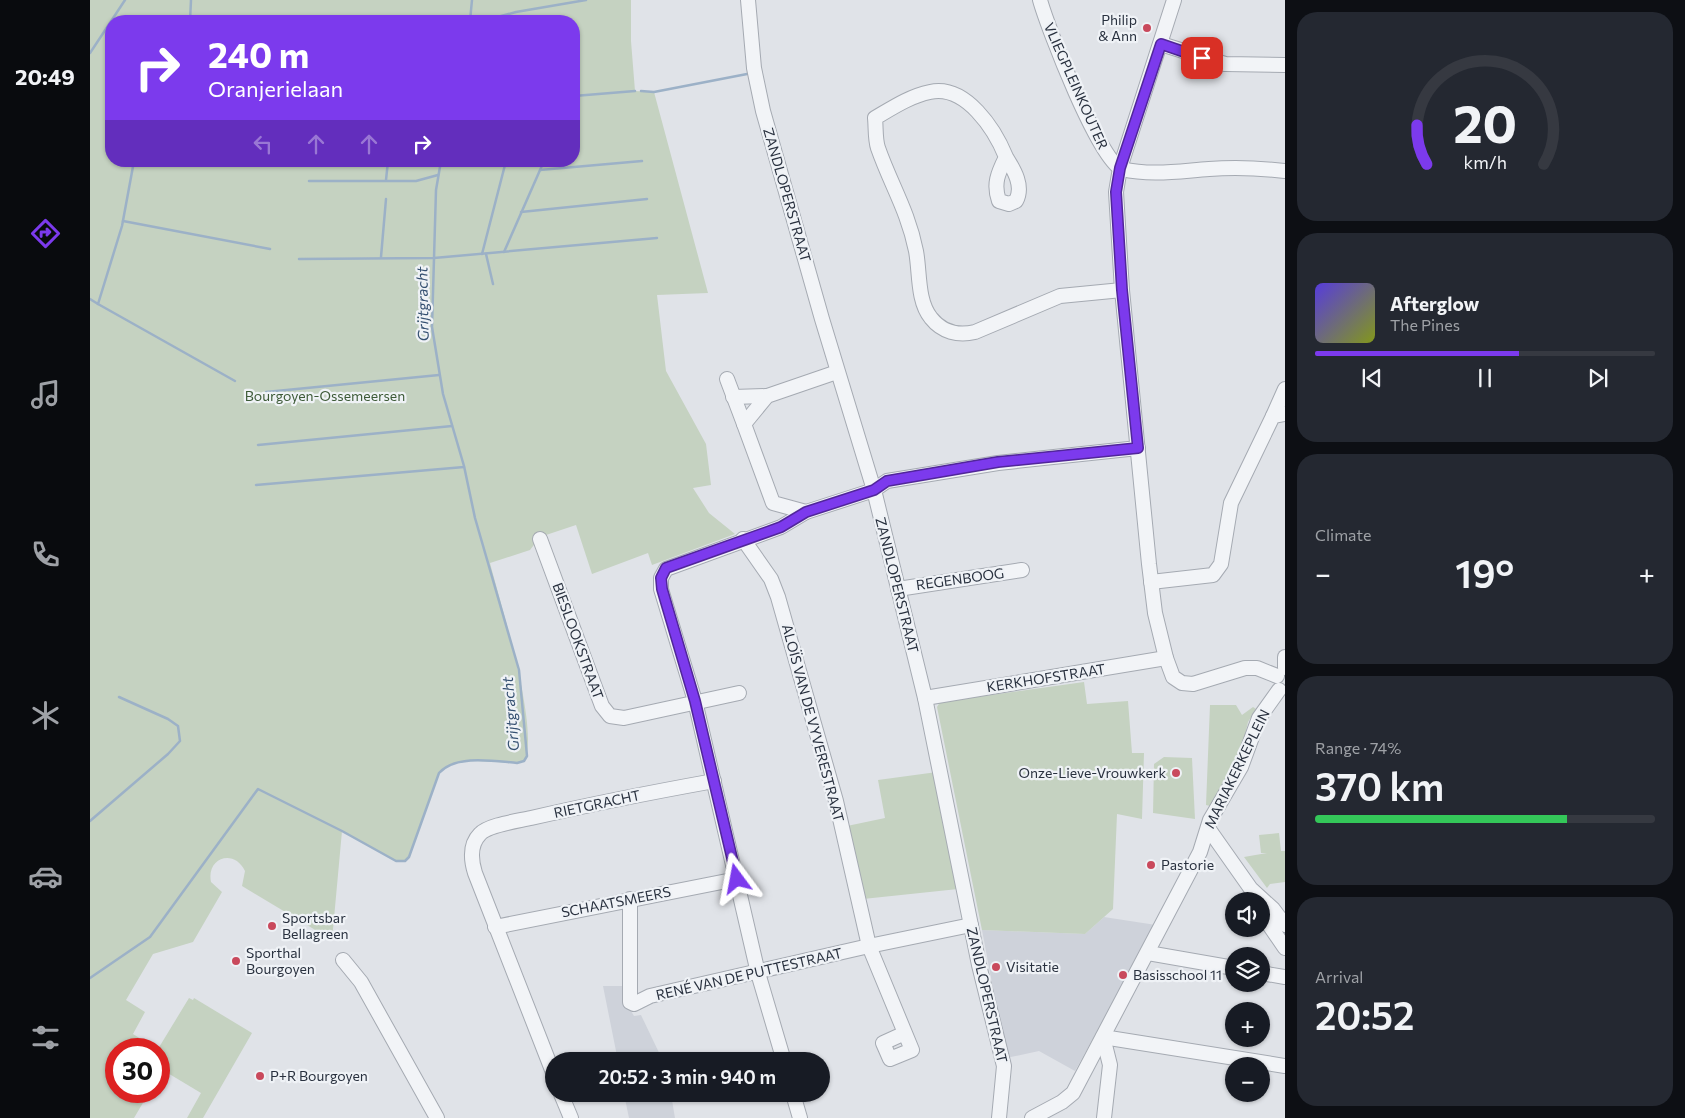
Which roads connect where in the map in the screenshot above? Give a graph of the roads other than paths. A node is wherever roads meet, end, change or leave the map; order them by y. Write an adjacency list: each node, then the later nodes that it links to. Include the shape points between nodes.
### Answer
1 (748, 0): 10 (street, ZANDLOPERSTRAAT, via 758,92)
2 (1040, 0): 7 (street, VLIEGPLEINKOUTER, via 1052,38 1085,111 1105,152)
3 (1174, 0): 4 (street)
4 (1161, 44): 5 (street, via 1225,64); 7 (street)
5 (1285, 65)
6 (1006, 157): 9 (street, via 990,127 961,98 948,92 917,96 875,118 877,146 908,216 925,308 930,317 947,331 969,334 1060,296)
7 (1120, 168): 8 (street, via 1150,173 1252,167); 9 (street, via 1116,192)
8 (1285, 171)
9 (1122, 290): 17 (street)
10 (837, 372): 13 (street); 18 (street, ZANDLOPERSTRAAT)
11 (727, 379): 14 (street)
12 (1285, 389): 15 (street)
13 (767, 396): 14 (street); 16 (street)
14 (732, 397): 16 (street)
15 (1279, 415): 25 (street, via 1231,503 1218,571 1213,575)
16 (744, 424): 19 (street)
17 (1138, 448): 18 (street, via 998,462 887,481); 25 (street)
18 (874, 490): 20 (street); 26 (street, ZANDLOPERSTRAAT)
19 (773, 503): 20 (street); 21 (street)
20 (806, 512): 21 (street)
21 (781, 527): 22 (street)
22 (743, 539): 32 (street, via 666,568 661,578); 43 (street, ALOÏS VAN DE VYVERESTRAAT, via 771,579 778,597 836,801)
23 (540, 540): 32 (street, BIESLOOKSTRAAT, via 606,712 610,716 624,718)
24 (1022, 570): 26 (street, REGENBOOG)
25 (1151, 582): 28 (street)
26 (898, 589): 31 (street, ZANDLOPERSTRAAT)
27 (1285, 657): 29 (street)
28 (1166, 658): 29 (street, via 1173,677 1196,686 1245,668 1257,668); 31 (street, KERKHOFSTRAAT)
29 (1282, 679): 34 (street, MARIAKERKEPLEIN, via 1259,718 1241,767 1213,812)
30 (739, 693): 32 (street)
31 (925, 698): 39 (street, ZANDLOPERSTRAAT)
32 (695, 701): 33 (street)
33 (714, 781): 35 (street); 42 (street, RIETGRACHT, via 602,801 481,833 472,850 472,861)
34 (1208, 828): 36 (street); 45 (street, MARIAKERKEPLEIN, via 1200,852)
35 (737, 879): 37 (street, SCHAATSMEERS); 48 (street)
36 (1251, 892)
37 (630, 899): 42 (street, SCHAATSMEERS); 48 (street, RENÉ VAN DE PUTTESTRAAT, via 630,1002 638,1003 643,998)
38 (1270, 907): 40 (street)
39 (971, 925): 43 (street, RENÉ VAN DE PUTTESTRAAT); 61 (street, ZANDLOPERSTRAAT, via 1004,1066)
40 (1285, 925)
41 (1270, 926): 44 (street)
42 (495, 927): 53 (street)
43 (869, 946): 48 (street, RENÉ VAN DE PUTTESTRAAT); 51 (street, ALOÏS VAN DE VYVERESTRAAT)
44 (1285, 948)
45 (1148, 953): 47 (street); 52 (street, MARIAKERKEPLEIN)
46 (344, 960): 58 (street, via 361,982)
47 (1225, 966)
48 (758, 973): 54 (street)
49 (1270, 974): 50 (street)
50 (1285, 977)
51 (905, 1033)
52 (1103, 1037): 55 (street); 62 (street, MARIAKERKEPLEIN, via 1073,1094); 63 (street, via 1110,1065)
53 (545, 1052)
54 (781, 1052)
55 (1285, 1066)
56 (564, 1102): 59 (street)
57 (795, 1102): 60 (street)
58 (437, 1118)
59 (571, 1118)
60 (800, 1118)
61 (999, 1118)
62 (1032, 1118)
63 (1104, 1118)

